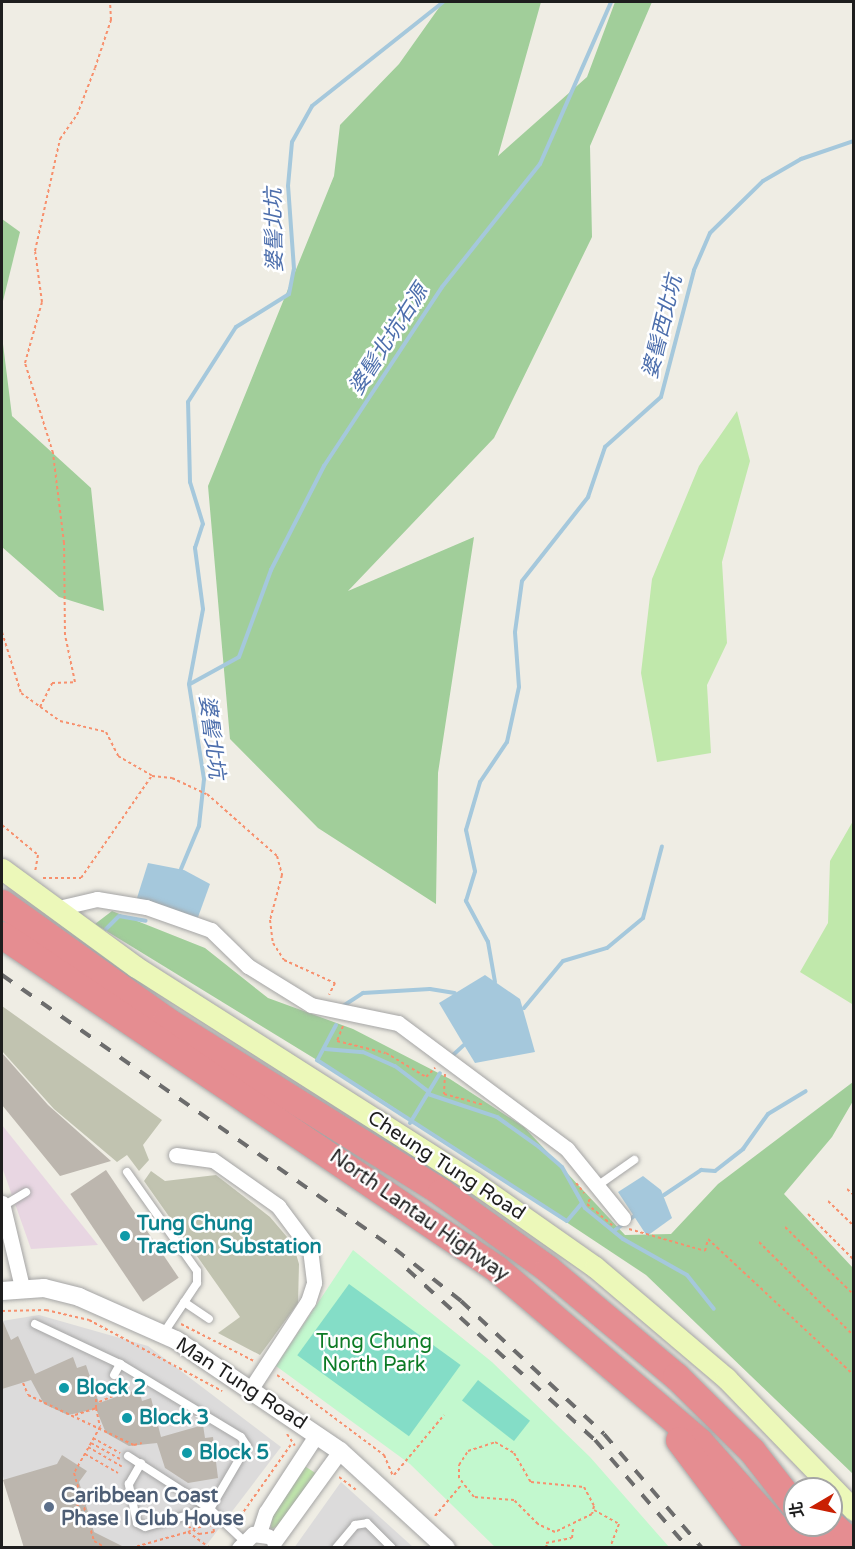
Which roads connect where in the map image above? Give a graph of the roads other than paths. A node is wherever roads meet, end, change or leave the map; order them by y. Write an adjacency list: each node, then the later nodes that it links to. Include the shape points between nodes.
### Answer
1 (2, 869): 3 (main road, Cheung Tung Road)
2 (2, 903): 24 (highway, North Lantau Highway, via 166,1020 479,1218 676,1376)
3 (54, 909): 8 (street, via 97,899 147,907 211,930 248,966 287,993 322,1007 398,1023 529,1117); 30 (main road, Cheung Tung Road, via 586,1260 726,1378)
4 (2, 935): 20 (highway, North Lantau Highway, via 124,1022 460,1241)
5 (176, 1155): 21 (street, via 213,1160 278,1206 310,1249 314,1283 308,1301)
6 (634, 1160): 8 (lane)
7 (127, 1172): 14 (lane, via 197,1270 197,1283)
8 (600, 1184): 11 (street)
9 (26, 1192): 10 (lane)
10 (2, 1204): 12 (street)
11 (623, 1218)
12 (22, 1287): 13 (street, Man Tung Road); 17 (street, Man Tung Road, via 79,1297)
13 (2, 1291)
14 (184, 1302): 15 (lane); 17 (lane)
15 (209, 1319)
16 (35, 1324): 18 (lane)
17 (164, 1334): 21 (street, Man Tung Road)
18 (120, 1364): 19 (lane); 29 (lane, via 241,1437 247,1446)
19 (114, 1375)
20 (635, 1385): 37 (highway); 38 (highway, North Lantau Highway, via 724,1465)
21 (252, 1387): 22 (street, Man Tung Road)
22 (317, 1434): 23 (street, Man Tung Road); 31 (street, via 266,1512)
23 (340, 1451): 33 (street); 36 (street, Man Tung Road)
24 (752, 1451): 27 (highway); 28 (highway, North Lantau Highway)
25 (127, 1458): 26 (lane)
26 (141, 1463): 29 (lane); 29 (lane, via 129,1484 136,1523 145,1527)
27 (783, 1478)
28 (783, 1491)
29 (210, 1509): 32 (lane, via 231,1528)
30 (854, 1510)
31 (259, 1533): 32 (street); 33 (street)
32 (241, 1544)
33 (275, 1545)
34 (336, 1548): 35 (lane, via 355,1526 367,1523)
35 (392, 1548)
36 (446, 1548)
37 (760, 1548)
38 (794, 1548)

